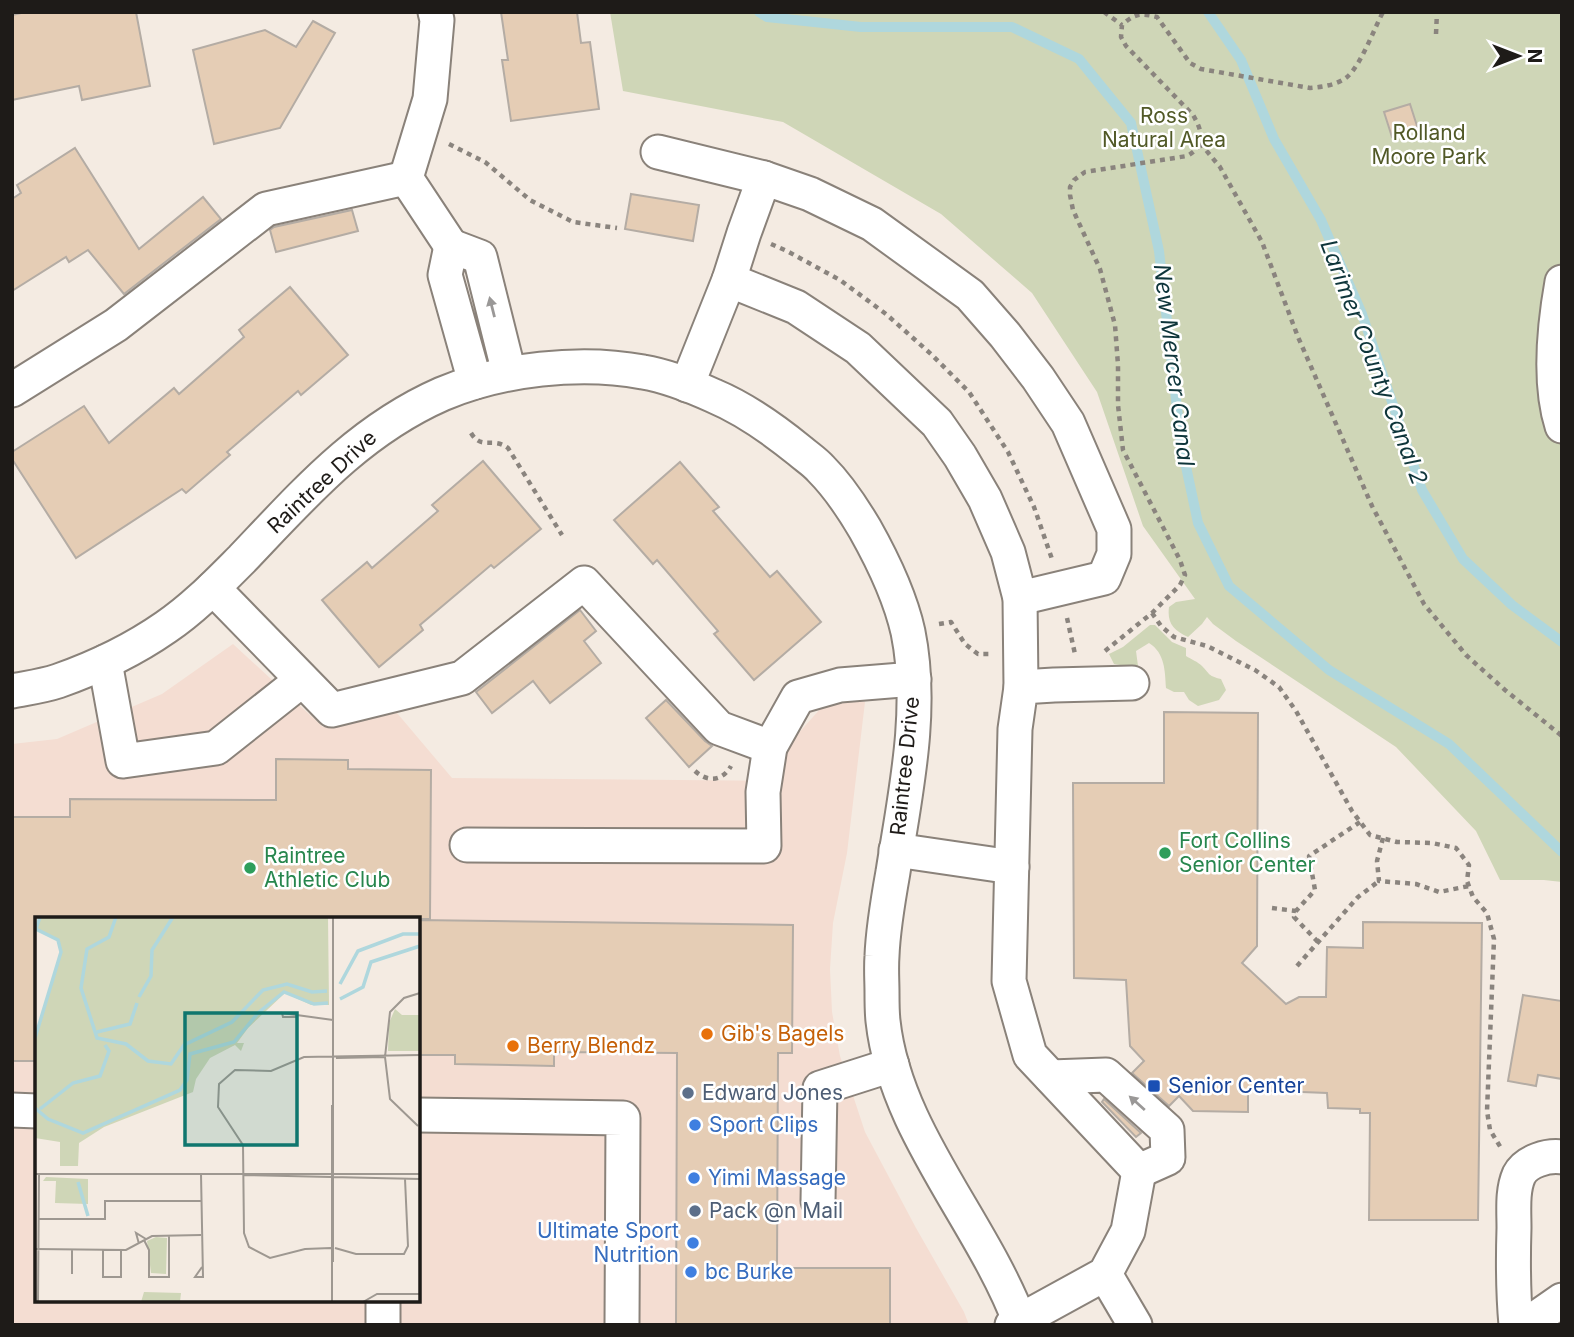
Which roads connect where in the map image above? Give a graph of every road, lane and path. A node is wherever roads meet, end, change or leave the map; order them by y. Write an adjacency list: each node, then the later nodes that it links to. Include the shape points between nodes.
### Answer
1 (435, 12): 7 (street, via 430,99)
2 (1104, 12): 5 (path)
3 (1383, 12): 5 (path, via 1348,76 1310,88 1190,64 1157,18 1132,16)
4 (1437, 12): 6 (path)
5 (1122, 25): 8 (path, via 1126,46 1193,115 1200,127)
6 (1436, 34)
7 (419, 135): 11 (street); 13 (path, via 485,162 530,200 573,222)
8 (1200, 143): 10 (path, via 1186,156); 33 (path, via 1220,167 1262,242 1372,506 1424,604 1465,654)
9 (658, 152): 12 (street)
10 (1108, 168)
11 (406, 178): 14 (street); 20 (street, via 266,209 116,325)
12 (764, 178): 15 (street); 25 (street, via 872,224 970,295 1038,378 1068,423 1114,529 1114,554 1104,578)
13 (617, 228)
14 (451, 246): 17 (street, one-way to 14, via 480,257); 18 (street, via 445,275)
15 (729, 280): 19 (street); 25 (street, via 796,307 858,348 937,423 985,499 1008,552)
16 (1562, 282): 21 (street, via 1554,363)
17 (509, 373): 18 (street, Raintree Drive); 19 (street, Raintree Drive, via 606,368 645,372)
18 (475, 382): 24 (street, Raintree Drive, via 401,414 367,437 330,468)
19 (687, 385): 28 (street, Raintree Drive, via 746,411 782,437 819,466 850,503 895,591 908,631)
20 (12, 390)
21 (1562, 426)
22 (471, 433): 23 (path, via 476,441 500,443 508,449)
23 (562, 535)
24 (213, 588): 27 (street, Raintree Drive, via 167,626); 29 (street)
25 (1020, 598): 31 (street)
26 (1152, 613): 37 (path, via 1174,637 1207,646 1279,687)
27 (104, 662): 29 (street, via 123,761 216,748); 32 (street, Raintree Drive, via 54,682)
28 (914, 679): 34 (street, via 840,685 798,697); 40 (street, Raintree Drive, via 914,717)
29 (302, 680): 34 (street, via 332,710 462,678 584,583 719,728)
30 (1132, 683): 31 (street)
31 (1021, 687): 41 (street, via 1015,729)
32 (12, 691)
33 (1562, 736)
34 (770, 747): 39 (street, via 763,792 764,846)
35 (732, 763): 36 (path, via 718,779 703,778)
36 (695, 771)
37 (1360, 822): 38 (path, via 1370,835); 45 (path, via 1309,856 1315,890)
38 (1383, 838): 42 (path, via 1377,861); 43 (path, via 1456,848 1469,865)
39 (467, 845)
40 (896, 850): 41 (street); 48 (street, Raintree Drive, via 881,955 883,1020)
41 (1012, 867): 49 (street, via 1009,981 1030,1055)
42 (1379, 881): 43 (path, via 1416,884 1439,892); 46 (path, via 1358,897)
43 (1469, 886): 55 (path, via 1488,913 1494,939 1490,1130)
44 (1272, 908): 45 (path)
45 (1296, 911): 46 (path, via 1294,917)
46 (1318, 942): 47 (path)
47 (1297, 966)
48 (892, 1065): 56 (street, via 820,1087); 60 (street, Raintree Drive, via 932,1158 996,1268)
49 (1051, 1077): 54 (street); 54 (street, one-way to 49, via 1167,1130 1106,1075)
50 (12, 1110): 51 (street)
51 (35, 1111)
52 (420, 1115): 62 (street, via 623,1118)
53 (1562, 1157): 55 (street, via 1537,1160)
54 (1154, 1164): 57 (street, via 1128,1231)
55 (1520, 1172): 64 (street, via 1514,1193)
56 (818, 1201)
57 (1105, 1274): 60 (street); 63 (street)
58 (1562, 1300): 65 (street)
59 (383, 1302): 61 (street)
60 (1017, 1323)
61 (383, 1325)
62 (622, 1325)
63 (1135, 1325)
64 (1516, 1325)
65 (1532, 1325)

